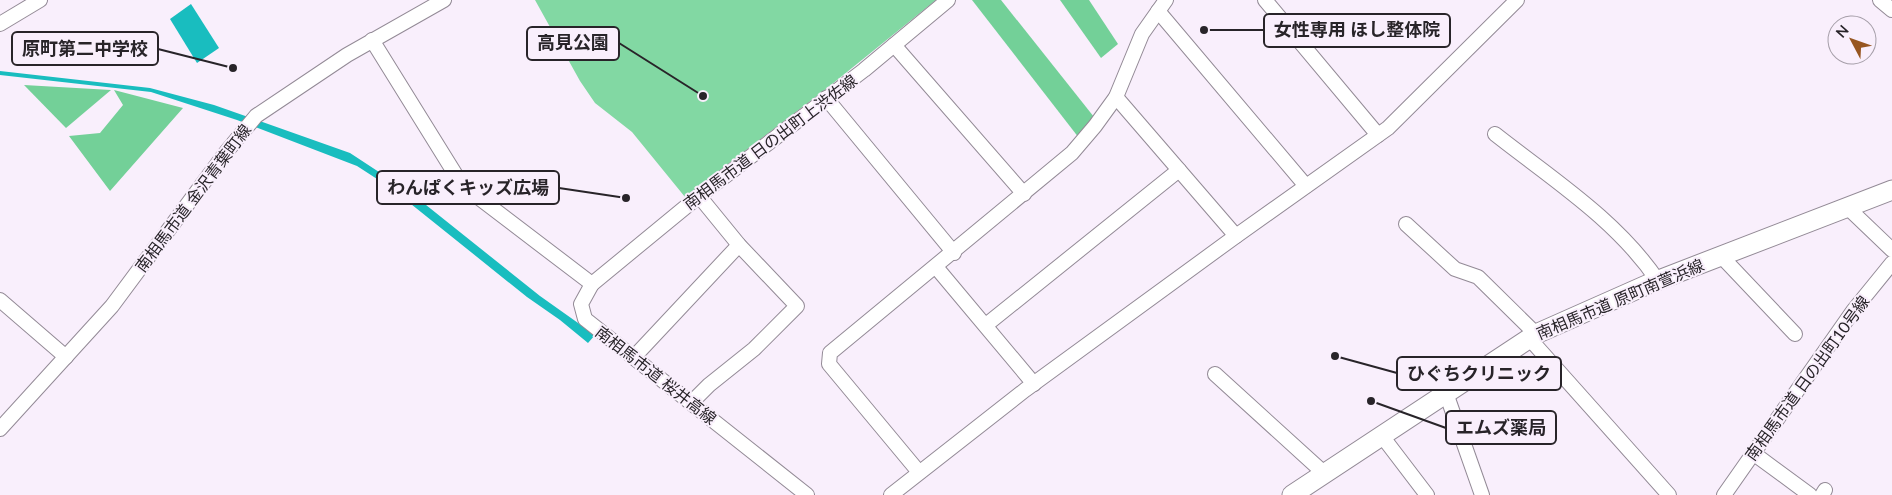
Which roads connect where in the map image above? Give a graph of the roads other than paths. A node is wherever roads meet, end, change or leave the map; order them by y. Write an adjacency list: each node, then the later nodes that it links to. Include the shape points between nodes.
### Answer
1 (40, 0): 9 (street)
2 (444, 0): 10 (street, 南相馬市道 金沢青葉町線)
3 (947, 0): 11 (street, 南相馬市道 日の出町上渋佐線)
4 (1265, 0): 15 (street)
5 (1517, 0): 15 (street)
6 (1880, 0): 8 (street)
7 (1162, 5): 12 (street, via 1142,34); 17 (street)
8 (1892, 10)
9 (0, 24)
10 (372, 40): 31 (street, via 462,185); 37 (street, 南相馬市道 金沢青葉町線, via 256,116 112,306)
11 (894, 45): 13 (street, 南相馬市道 日の出町上渋佐線); 19 (street)
12 (1116, 97): 16 (street); 19 (street, via 1072,153)
13 (826, 98): 20 (street, 南相馬市道 日の出町上渋佐線); 26 (street)
14 (1495, 134): 30 (street, via 1618,232 1643,258)
15 (1378, 135): 17 (street)
16 (1179, 170): 23 (street); 33 (street)
17 (1306, 186): 23 (street)
18 (1892, 190): 21 (street, 南相馬市道 原町南萱浜線)
19 (1024, 194): 26 (street)
20 (699, 196): 24 (street); 31 (street, 南相馬市道 日の出町上渋佐線)
21 (1846, 206): 25 (street); 27 (street, 南相馬市道 原町南萱浜線)
22 (1406, 224): 35 (street, via 1455,269 1478,277)
23 (1236, 236): 39 (street)
24 (738, 245): 36 (street); 41 (street, via 797,306 754,349)
25 (1892, 250)
26 (954, 252): 29 (street)
27 (1721, 256): 30 (street, 南相馬市道 原町南萱浜線); 34 (street)
28 (1892, 263): 44 (street, 南相馬市道 日の出町10号線, via 1853,310)
29 (936, 267): 33 (street); 45 (street, via 830,353 829,364)
30 (1658, 281): 35 (street, 南相馬市道 原町南萱浜線, via 1578,313)
31 (592, 284): 36 (street, 南相馬市道 桜井高線, via 581,304 585,319)
32 (0, 300): 37 (street)
33 (986, 325): 39 (street)
34 (1795, 334)
35 (1532, 336): 40 (street, 南相馬市道 原町南萱浜線); 52 (street)
36 (634, 357): 41 (street, 南相馬市道 桜井高線)
37 (66, 358): 42 (street, 南相馬市道 金沢青葉町線)
38 (1215, 374): 46 (street)
39 (1034, 384): 45 (street)
40 (1446, 394): 43 (street, 南相馬市道 原町南萱浜線); 51 (street)
41 (691, 403): 47 (street, 南相馬市道 桜井高線)
42 (1, 427)
43 (1382, 436): 46 (street, 南相馬市道 原町南萱浜線); 50 (street)
44 (1753, 452): 53 (street, 南相馬市道 日の出町10号線); 54 (street)
45 (918, 471): 48 (street)
46 (1325, 474): 49 (street, 南相馬市道 原町南萱浜線)
47 (807, 495)
48 (890, 495)
49 (1292, 495)
50 (1427, 495)
51 (1482, 495)
52 (1669, 495)
53 (1724, 495)
54 (1810, 495)

